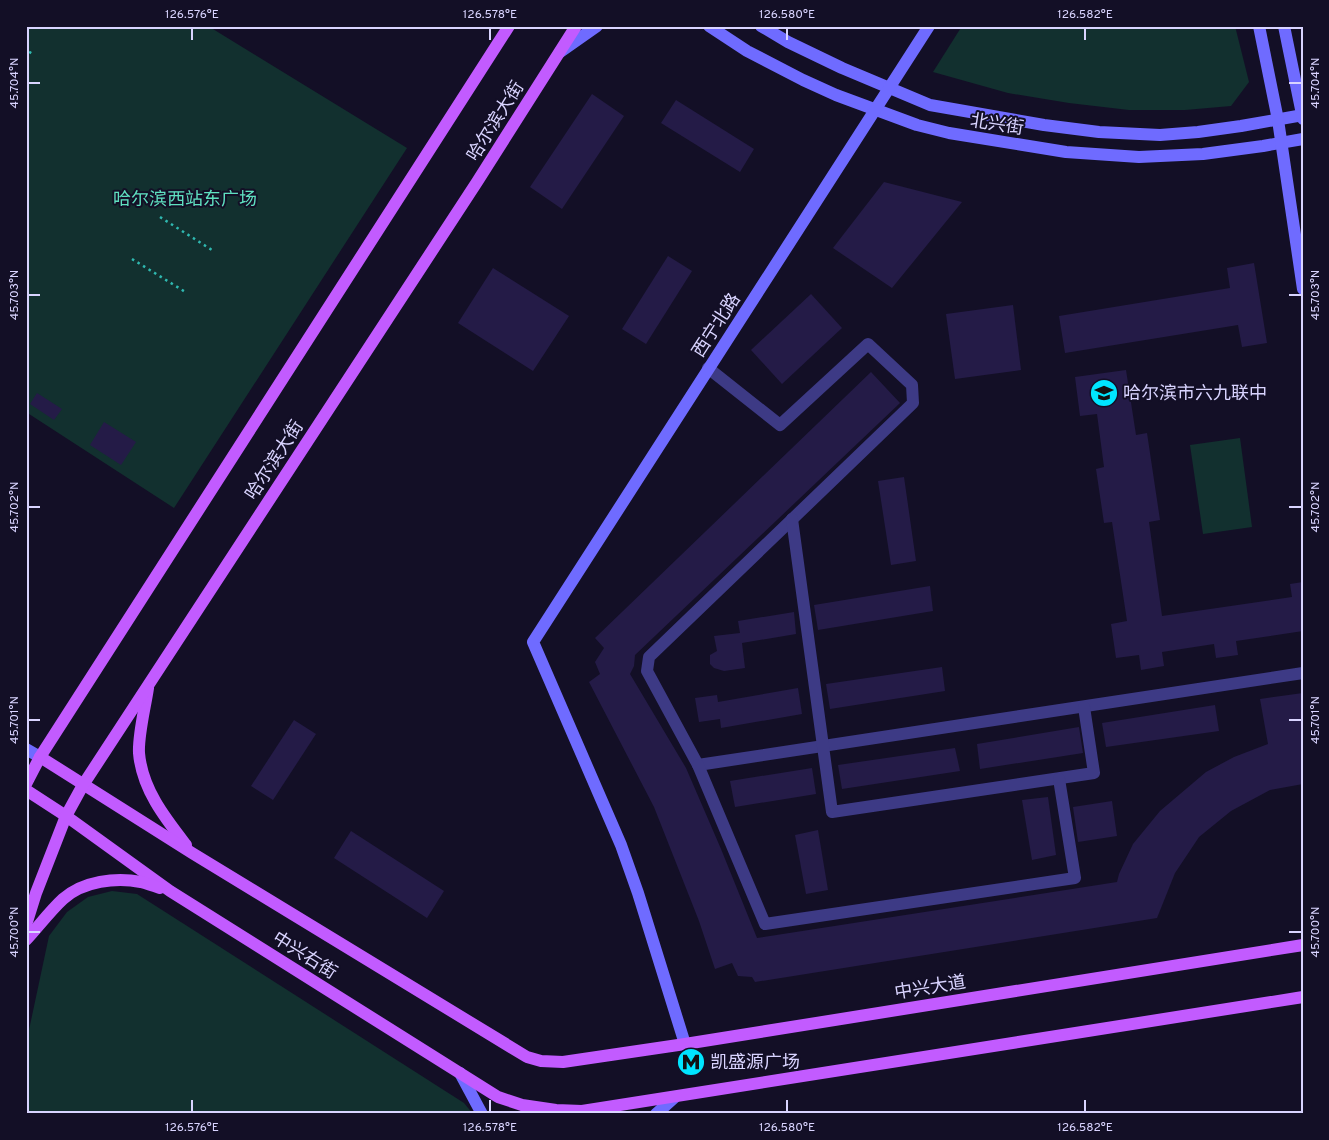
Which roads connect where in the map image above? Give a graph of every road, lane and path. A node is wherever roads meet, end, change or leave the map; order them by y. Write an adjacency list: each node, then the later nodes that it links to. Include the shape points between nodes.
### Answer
1 (509, 26): 30 (main road, 哈尔滨大街)
2 (576, 26): 10 (main road, 哈尔滨大街)
3 (597, 26): 10 (main road)
4 (709, 26): 13 (main road, 北兴街, via 746,51 803,80)
5 (761, 26): 12 (main road, 北兴街, via 842,68)
6 (929, 26): 12 (main road, 西宁北路)
7 (1259, 26): 15 (main road)
8 (1284, 26): 14 (main road)
9 (33, 48): 11 (path)
10 (560, 52): 26 (main road, 哈尔滨大街)
11 (26, 59)
12 (890, 88): 13 (main road, 西宁北路); 15 (main road, 北兴街, via 930,105 1099,132 1170,134)
13 (876, 110): 17 (main road, 北兴街, via 949,133 1066,152 1167,156); 23 (main road, 西宁北路)
14 (1303, 116): 15 (main road, 北兴街)
15 (1278, 120): 17 (main road)
16 (1303, 139): 17 (main road, 北兴街)
17 (1281, 143): 21 (main road)
18 (160, 217): 19 (path)
19 (212, 250)
20 (132, 259): 22 (path)
21 (1303, 289)
22 (187, 293)
23 (708, 368): 24 (street, via 780,425 868,344 912,385 913,403); 43 (main road, 西宁北路, via 533,642 621,845)
24 (792, 519): 28 (street); 31 (street, via 649,657 647,671)
25 (1303, 673): 27 (street)
26 (148, 684): 34 (main road, 哈尔滨大街); 37 (main road, via 139,752 142,770 168,823)
27 (1084, 707): 28 (street); 32 (street, via 1094,774)
28 (822, 746): 31 (street); 32 (street, via 832,812)
29 (26, 749): 30 (main road, 中兴右街)
30 (40, 757): 33 (main road, 哈尔滨大街); 34 (main road, 中兴右街)
31 (698, 765): 32 (street, via 765,924 1075,878)
32 (1059, 779)
33 (26, 784)
34 (83, 785): 36 (main road, 哈尔滨大街); 37 (main road, 中兴右街)
35 (26, 790): 36 (main road, 中兴右街)
36 (66, 816): 38 (main road, 中兴右街); 39 (main road, 哈尔滨大街)
37 (192, 853): 44 (main road, 中兴右街, via 527,1058)
38 (170, 891): 40 (main road, via 126,880 92,884 64,898); 45 (main road, 中兴右街)
39 (26, 925)
40 (26, 940)
41 (1303, 945): 43 (main road, 中兴大道)
42 (1303, 997): 46 (main road)
43 (685, 1044): 44 (main road, 中兴大道)
44 (563, 1062)
45 (460, 1073): 46 (main road, 中兴右街, via 498,1097 522,1105 556,1110 582,1111); 47 (main road)
46 (675, 1096): 48 (main road)
47 (482, 1114)
48 (656, 1114)

